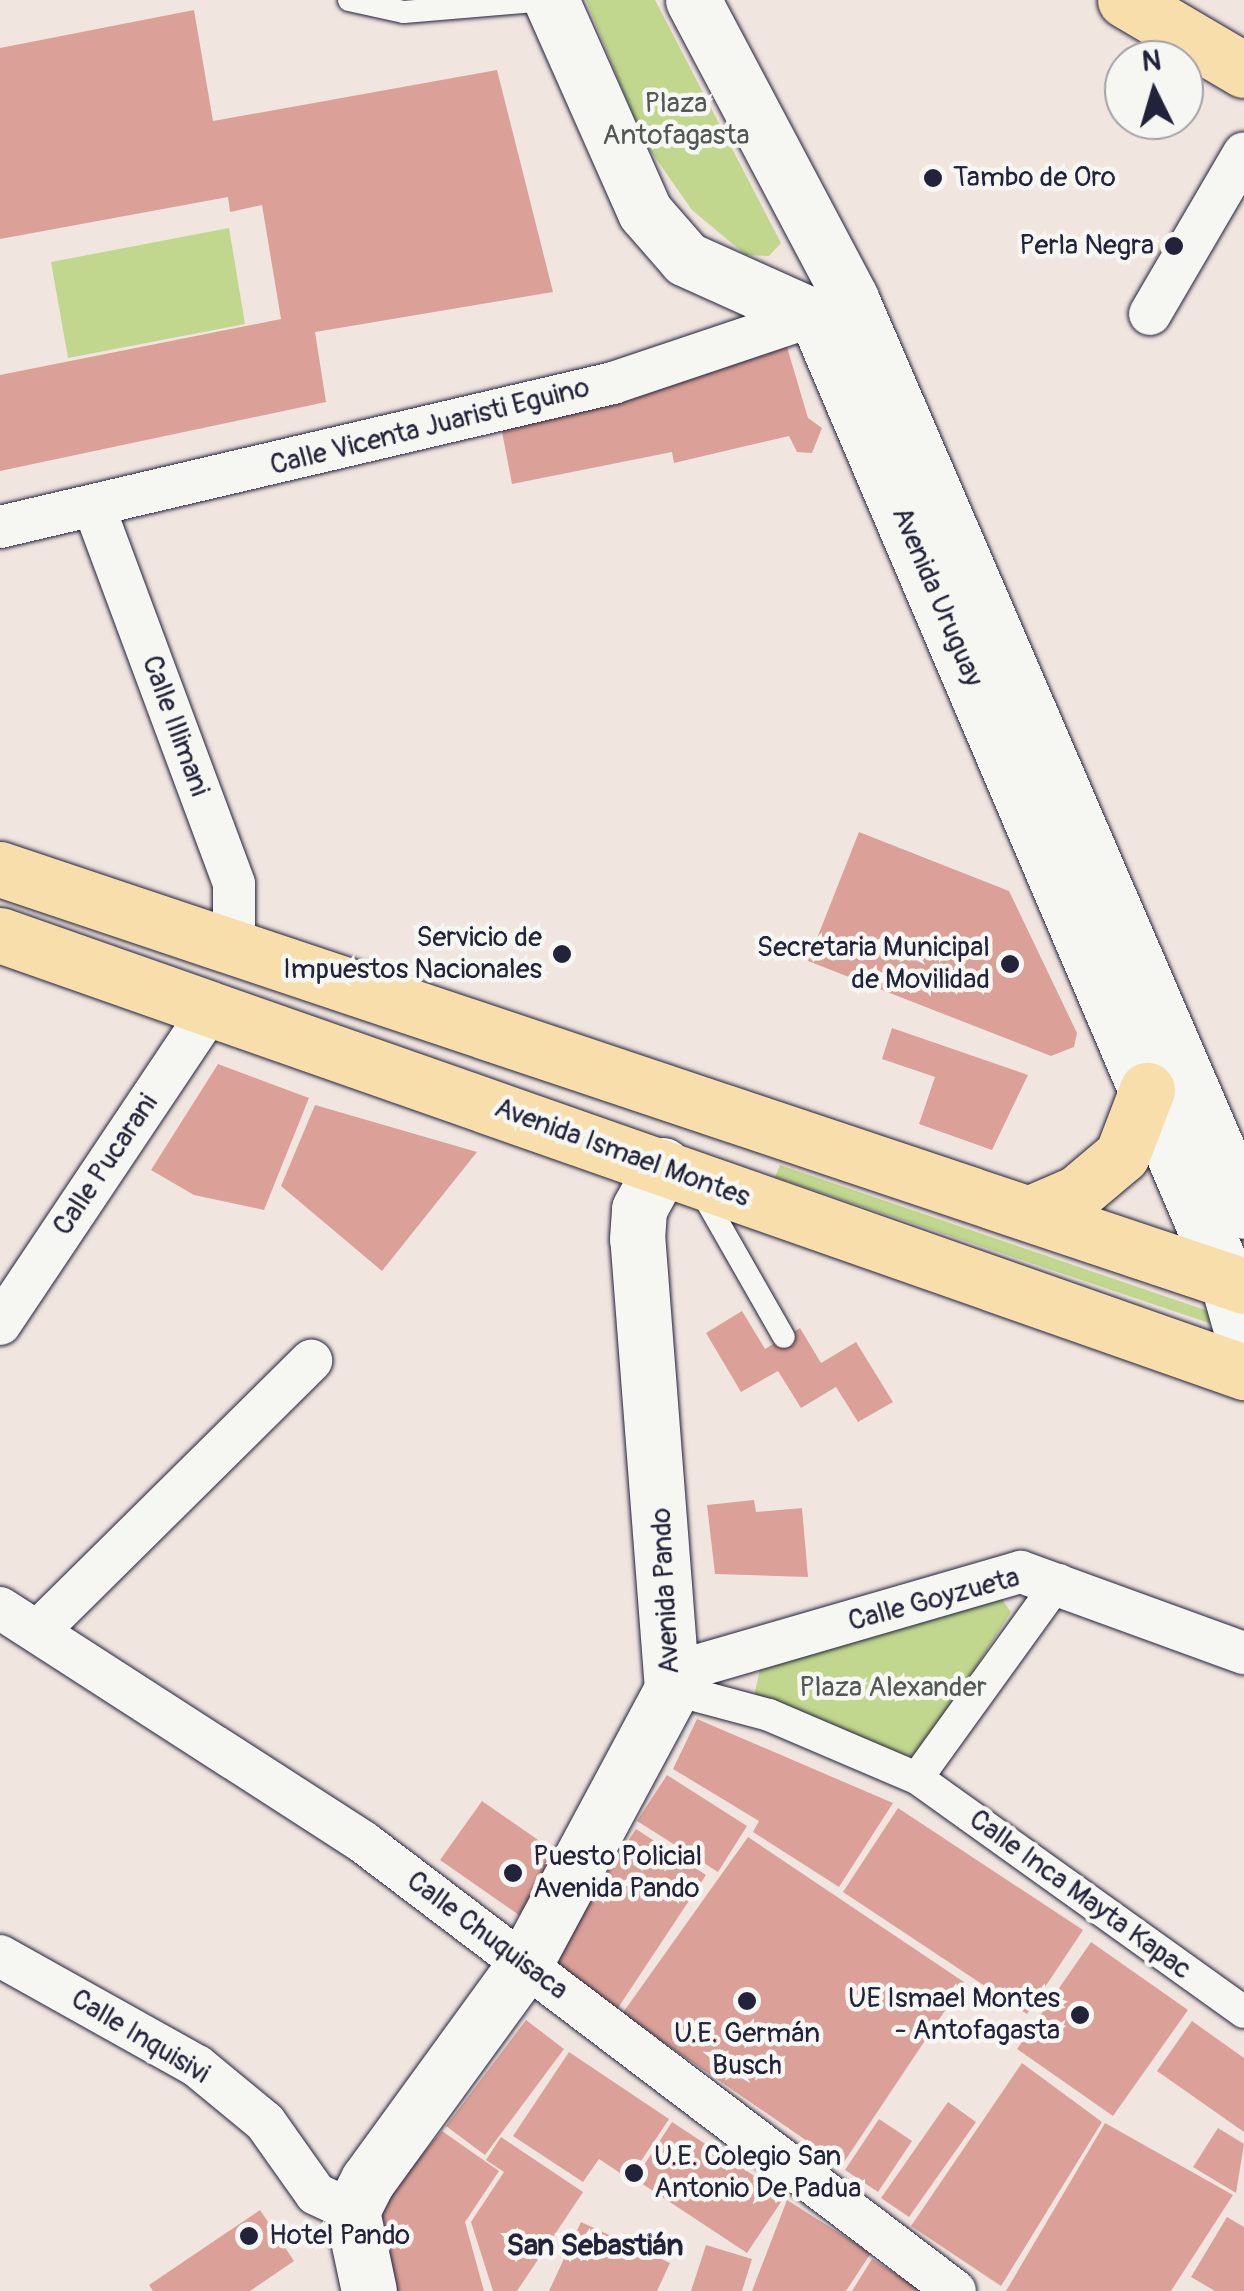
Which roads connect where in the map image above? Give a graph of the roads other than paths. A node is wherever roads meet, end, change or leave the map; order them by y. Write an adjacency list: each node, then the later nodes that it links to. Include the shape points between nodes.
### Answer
1 (349, 0): 2 (lane, via 404,12)
2 (549, 0): 7 (street, via 645,212 686,260)
3 (693, 0): 7 (street, Avenida Uruguay)
4 (1137, 4): 5 (main road)
5 (1244, 70)
6 (1244, 153): 8 (street)
7 (834, 309): 9 (street, Calle Vicenta Juaristi Eguino, via 613,382); 15 (street, Avenida Uruguay)
8 (1150, 314)
9 (94, 507): 10 (street, Calle Vicenta Juaristi Eguino); 13 (street, Calle Illimani, via 234,884)
10 (0, 527)
11 (0, 870): 13 (main road)
12 (0, 935): 14 (main road, Avenida Ismael Montes)
13 (234, 948): 14 (main road); 16 (main road)
14 (212, 1006): 17 (main road, Avenida Ismael Montes); 21 (street, Calle Pucarani)
15 (1157, 1076): 18 (street, Avenida Uruguay); 19 (main road, via 1122,1154 1076,1192); 20 (street, Avenida Uruguay)
16 (856, 1152): 17 (main road, via 823,1164 708,1132); 19 (main road)
17 (679, 1172): 22 (lane); 25 (main road, Avenida Ismael Montes); 30 (street, Avenida Pando, via 640,1209 637,1239)
18 (1244, 1211)
19 (1033, 1212): 20 (main road)
20 (1236, 1283): 23 (street, Avenida Uruguay)
21 (0, 1324)
22 (784, 1337)
23 (1244, 1340)
24 (312, 1361): 28 (street)
25 (1244, 1372)
26 (1060, 1580): 29 (street, Calle Goyzueta); 30 (street, Calle Goyzueta, via 998,1578); 31 (street)
27 (0, 1608): 28 (street, Calle Chuquisaca)
28 (39, 1630): 33 (street, Calle Chuquisaca, via 364,1842)
29 (1244, 1654)
30 (674, 1681): 31 (street, Calle Inca Mayta Kapac); 33 (street, Avenida Pando)
31 (917, 1778): 34 (street, Calle Inca Mayta Kapac)
32 (0, 1956): 35 (street, Calle Inquisivi, via 197,2066 266,2122 316,2194)
33 (524, 1965): 35 (street, Avenida Pando); 37 (street, Calle Chuquisaca)
34 (1244, 2012)
35 (352, 2211): 36 (street)
36 (369, 2291)
37 (955, 2291)

